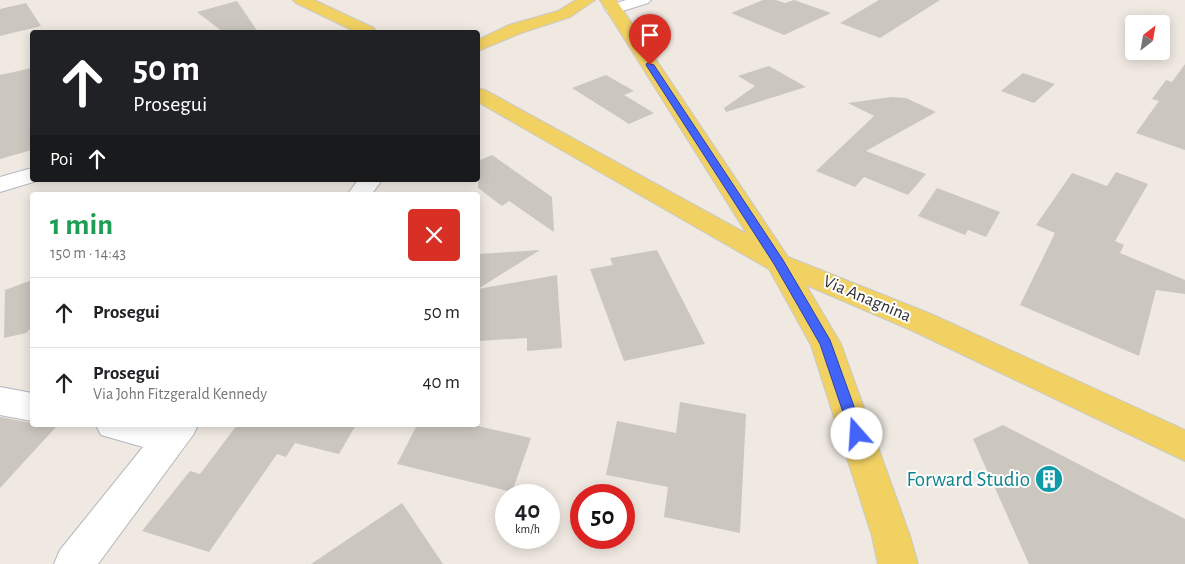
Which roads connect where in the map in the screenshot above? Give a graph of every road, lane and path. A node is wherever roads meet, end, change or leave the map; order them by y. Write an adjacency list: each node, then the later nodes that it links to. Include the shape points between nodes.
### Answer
1 (301, 0): 6 (main road)
2 (587, 0): 5 (main road)
3 (643, 0): 4 (street)
4 (614, 10): 5 (main road, via 605,15 587,12); 13 (main road)
5 (564, 14): 7 (main road)
6 (361, 29)
7 (515, 29): 8 (main road); 9 (main road)
8 (480, 34)
9 (480, 45)
10 (480, 95): 14 (main road, Via Anagnina)
11 (30, 176): 12 (street)
12 (0, 185)
13 (741, 205): 14 (main road, via 726,218); 15 (main road)
14 (692, 214): 15 (main road, Via Anagnina)
15 (779, 262): 20 (main road, Via Anagnina, via 921,322); 22 (main road, via 826,344)
16 (0, 401): 17 (street)
17 (30, 407)
18 (134, 427): 19 (street)
19 (176, 431): 21 (street)
20 (1185, 446)
21 (74, 564)
22 (898, 564)

